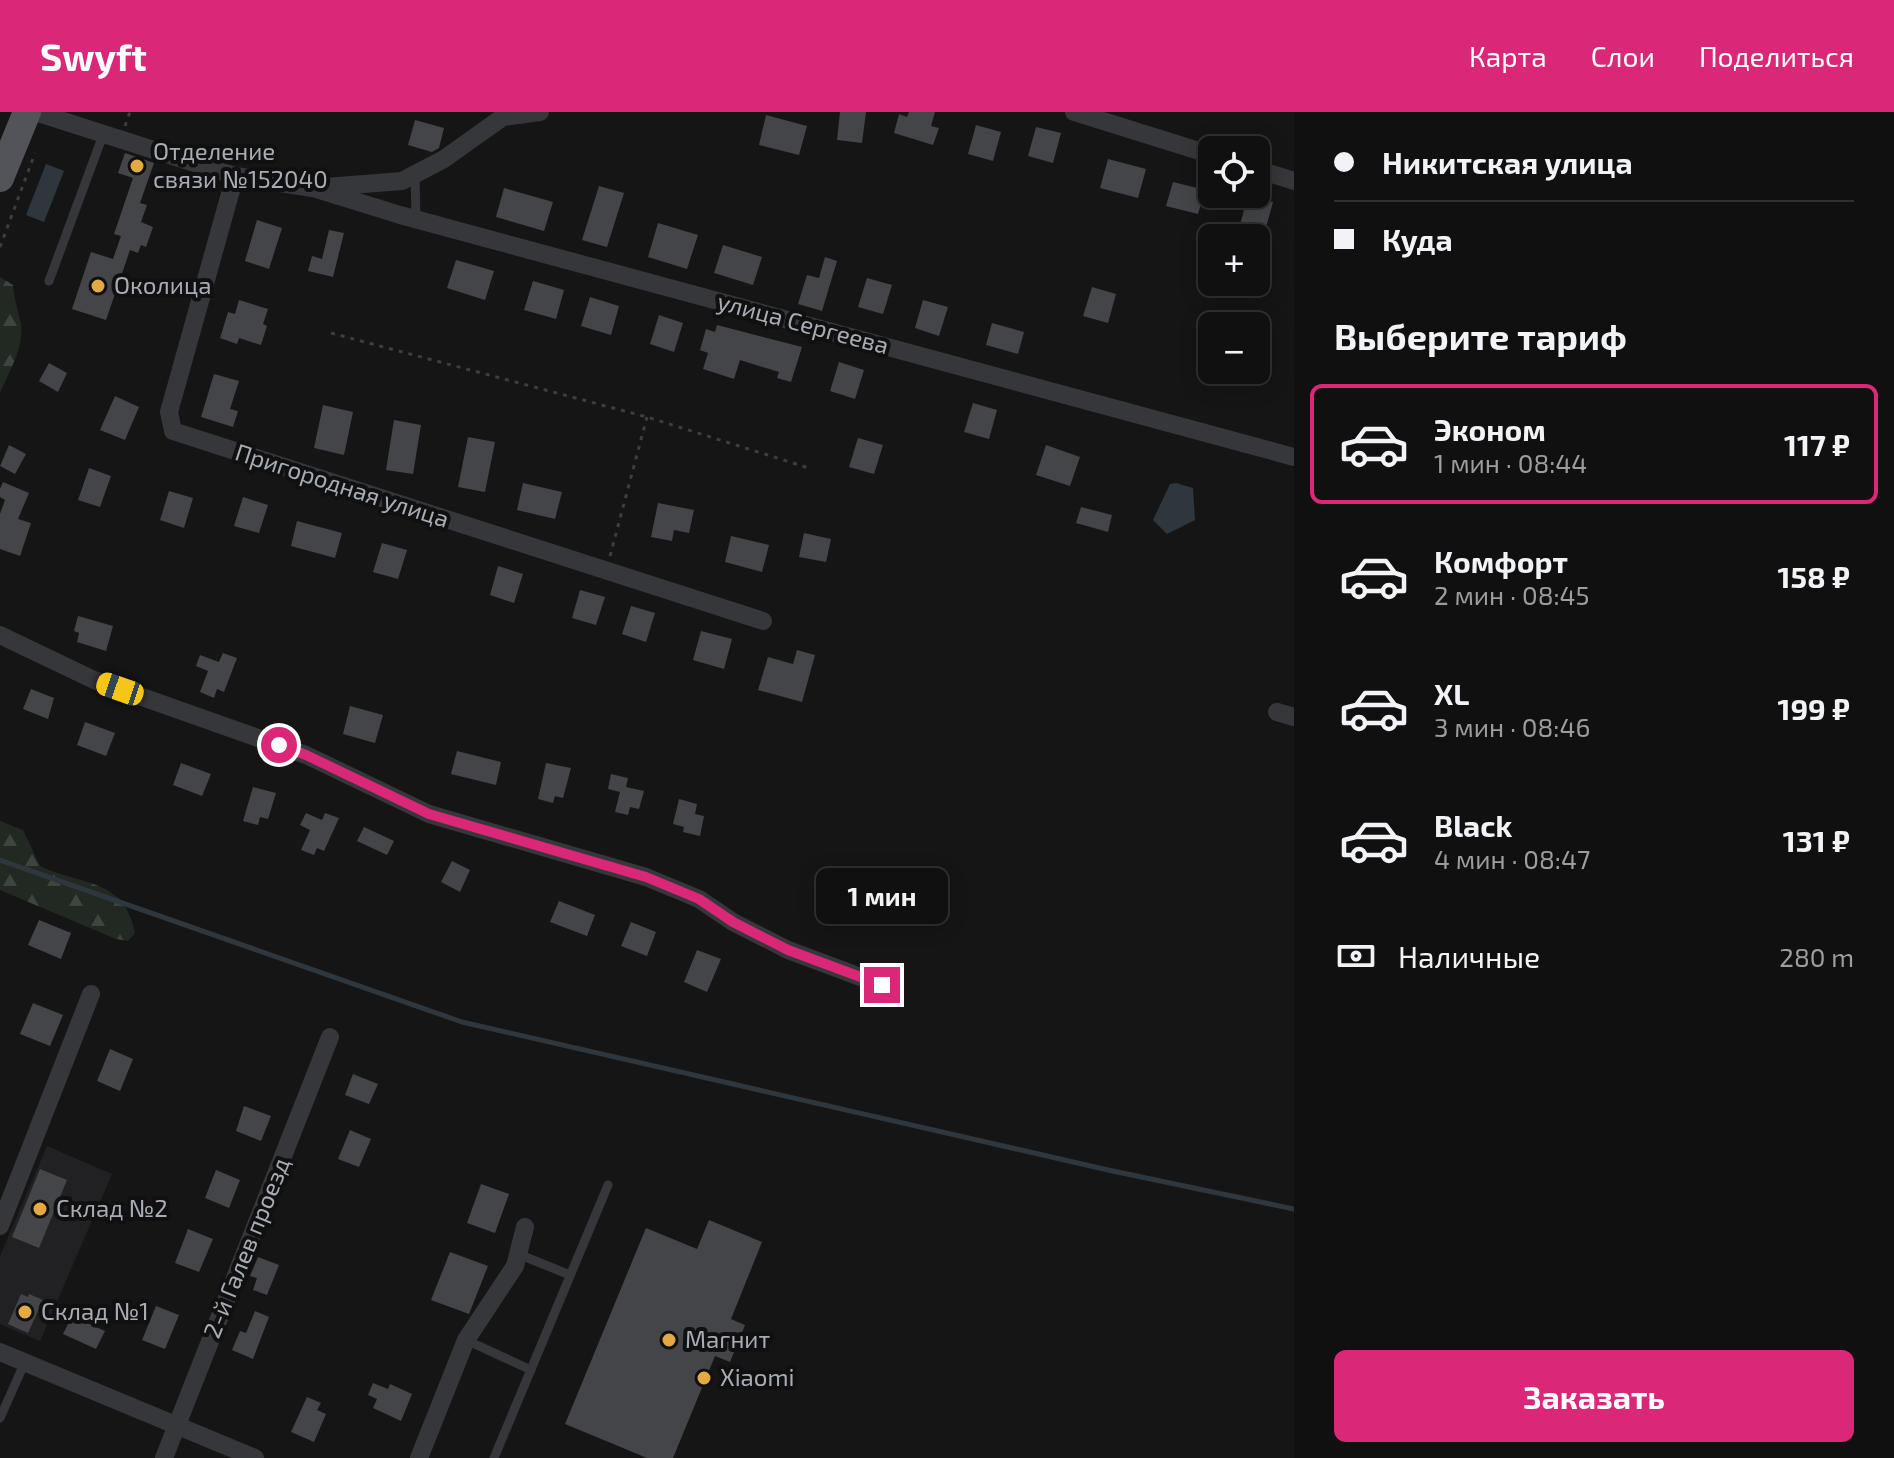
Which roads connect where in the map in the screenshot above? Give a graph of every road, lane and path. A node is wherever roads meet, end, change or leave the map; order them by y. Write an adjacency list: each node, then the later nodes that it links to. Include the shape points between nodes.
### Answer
1 (489, 112): 7 (street)
2 (540, 112): 7 (street, via 503,117)
3 (1074, 112): 8 (street)
4 (37, 114): 5 (street); 6 (main road); 16 (path)
5 (103, 135): 11 (street); 17 (lane)
6 (7, 139): 12 (main road)
7 (468, 142): 10 (street)
8 (1198, 151)
9 (1270, 173): 13 (street)
10 (415, 174): 14 (street, via 402,181); 15 (lane)
11 (235, 176): 14 (street); 22 (street, Пригородная улица, via 169,412 173,431)
12 (0, 178)
13 (1294, 181)
14 (313, 188): 15 (street, улица Сергеева)
15 (416, 219): 20 (street, улица Сергеева)
16 (0, 247)
17 (49, 281)
18 (331, 333): 19 (path)
19 (647, 417): 21 (path); 22 (path)
20 (1294, 457)
21 (812, 469)
22 (606, 572): 23 (street, Пригородная улица)
23 (763, 621)
24 (0, 635): 25 (street, via 94,680 306,755 429,814 646,877 699,899 788,950)
25 (882, 985)
26 (91, 994): 29 (street)
27 (330, 1037): 38 (street, 2-й Галев проезд)
28 (608, 1185): 32 (lane)
29 (0, 1226)
30 (525, 1227): 31 (street)
31 (518, 1254): 32 (lane); 33 (street)
32 (570, 1275): 36 (lane)
33 (466, 1340): 36 (lane); 41 (street)
34 (0, 1352): 35 (street)
35 (25, 1362): 37 (lane); 38 (street)
36 (531, 1370): 42 (lane)
37 (0, 1418)
38 (177, 1426): 39 (street, 2-й Галев проезд); 40 (street)
39 (164, 1458)
40 (255, 1458)
41 (419, 1458)
42 (494, 1458)

